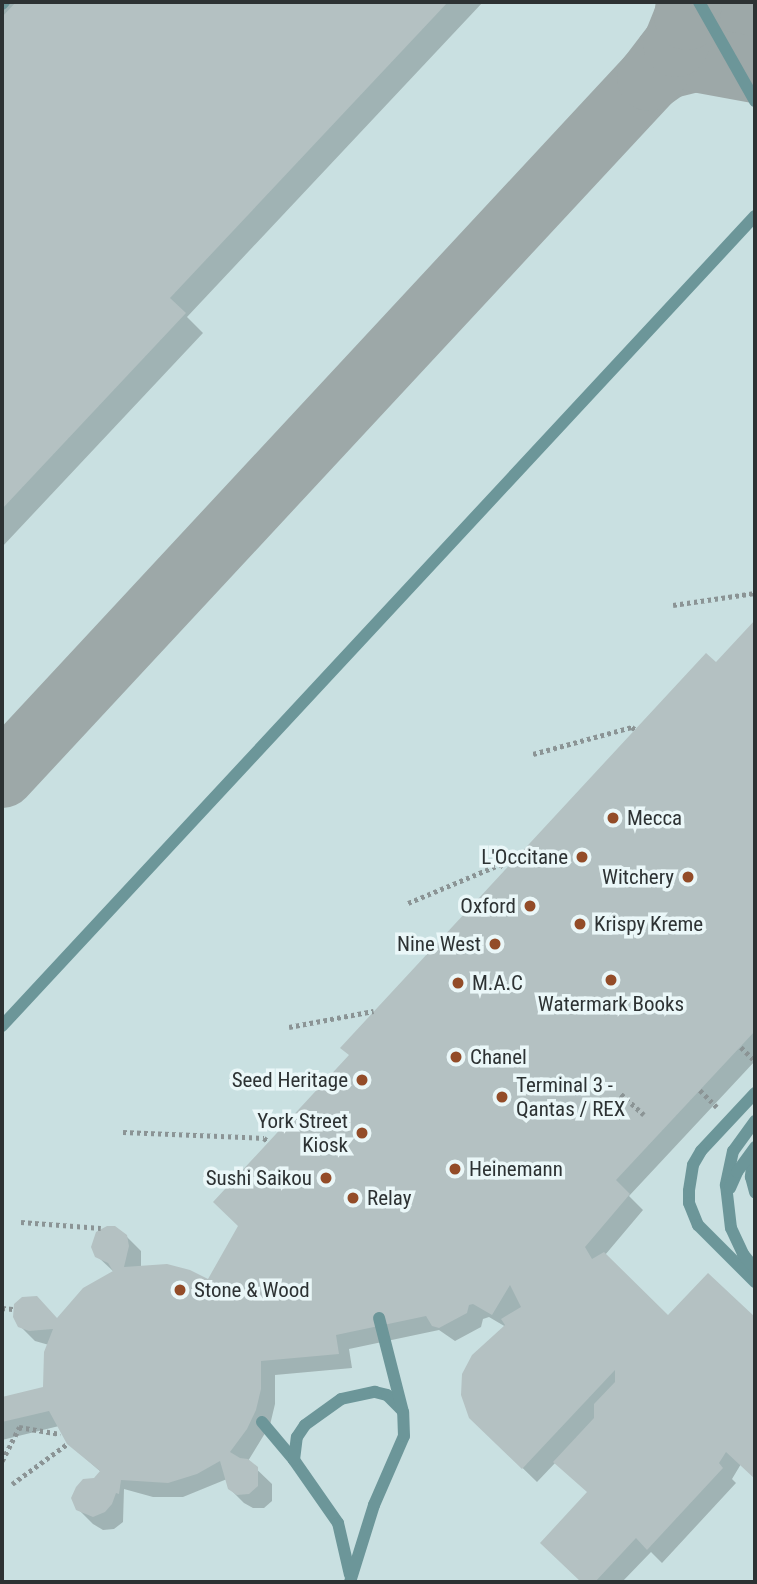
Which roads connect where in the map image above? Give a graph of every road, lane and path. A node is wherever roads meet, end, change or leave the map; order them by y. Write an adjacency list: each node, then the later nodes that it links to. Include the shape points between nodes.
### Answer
1 (699, 2): 2 (lane)
2 (755, 101)
3 (755, 216): 11 (lane)
4 (755, 593): 5 (path)
5 (673, 605)
6 (636, 730): 7 (path, via 632,727)
7 (533, 754)
8 (506, 869): 9 (path, via 501,864)
9 (408, 903)
10 (374, 1011): 12 (path)
11 (2, 1026)
12 (289, 1027)
13 (741, 1047): 14 (path)
14 (755, 1061)
15 (755, 1093): 27 (lane, via 693,1165 689,1203 698,1224)
16 (621, 1094): 17 (path)
17 (644, 1115)
18 (755, 1121): 23 (lane, via 733,1151 727,1168)
19 (123, 1132): 20 (path, via 264,1138)
20 (269, 1142)
21 (755, 1146): 22 (lane, via 751,1177); 23 (lane, via 737,1172)
22 (755, 1192)
23 (727, 1202): 26 (lane, via 736,1240)
24 (21, 1222): 25 (path)
25 (101, 1228)
26 (755, 1269)
27 (755, 1282)
28 (2, 1308): 29 (path)
29 (13, 1309)
30 (379, 1318): 31 (lane)
31 (403, 1412): 35 (lane, via 387,1395 375,1392 341,1399 305,1425); 38 (lane, via 404,1436 374,1505)
32 (262, 1422): 35 (lane)
33 (60, 1434): 36 (path, via 19,1427)
34 (67, 1444): 37 (path)
35 (294, 1460): 38 (lane, via 338,1523)
36 (2, 1461)
37 (12, 1484)
38 (350, 1581)

